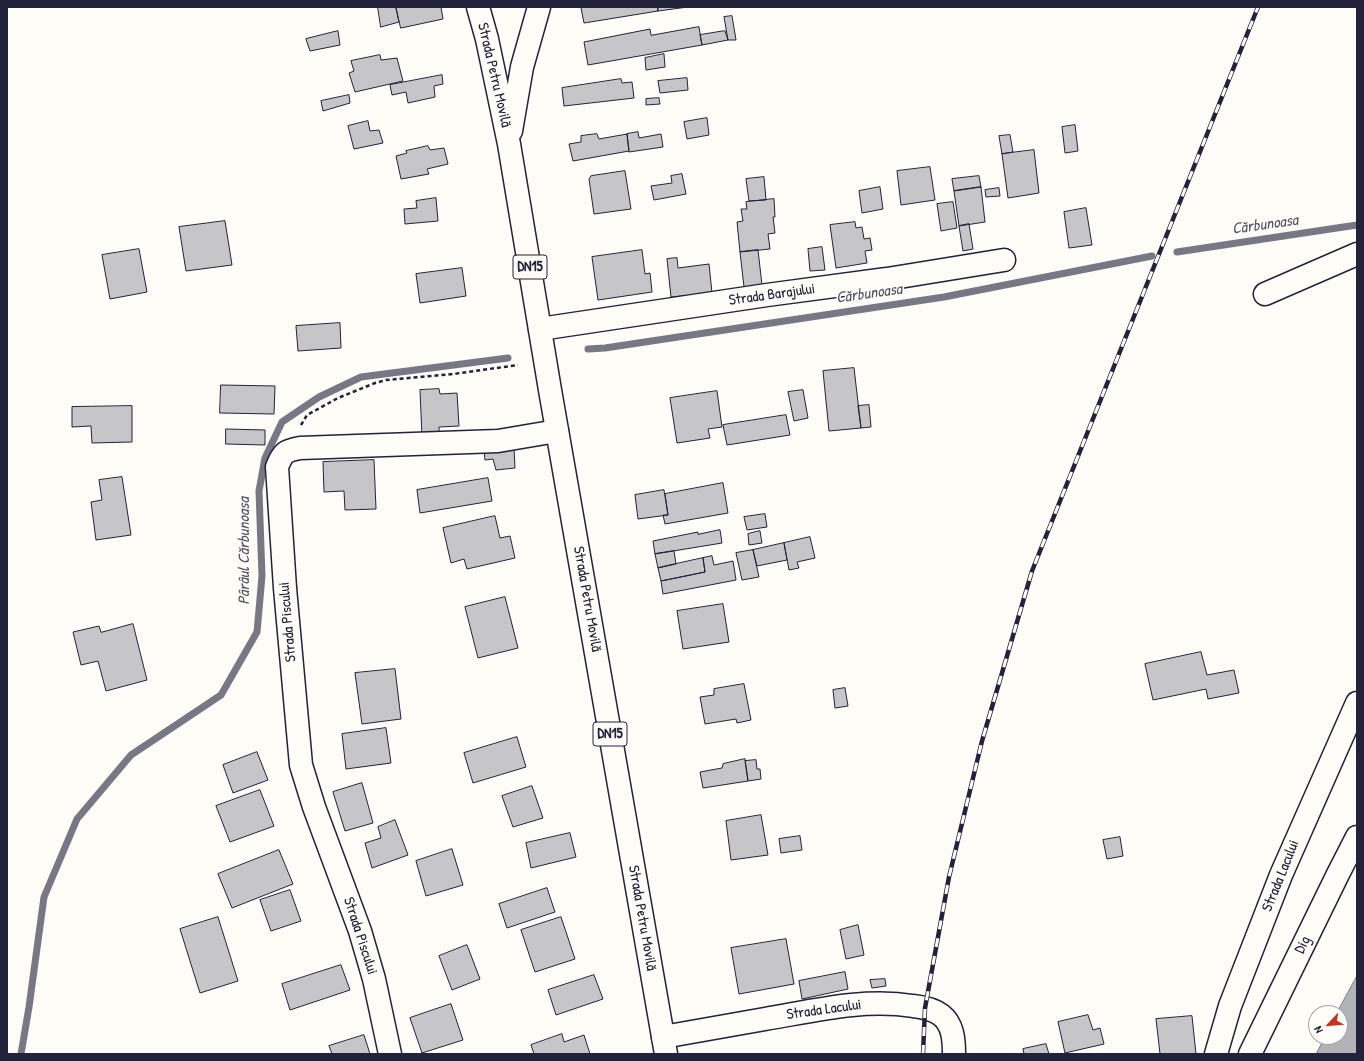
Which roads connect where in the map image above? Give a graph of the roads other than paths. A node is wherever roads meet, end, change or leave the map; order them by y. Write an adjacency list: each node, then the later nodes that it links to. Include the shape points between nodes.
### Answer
1 (478, 7): 3 (street, Strada Petru Movilă / DN15)
2 (539, 7): 3 (street, Strada Petru Movilă / DN15, via 522,67)
3 (509, 144): 7 (street, Strada Petru Movilă / DN15)
4 (1357, 254): 6 (street)
5 (1004, 260): 7 (street, Strada Barajului)
6 (1265, 294)
7 (540, 329): 8 (street, Strada Petru Movilă / DN15)
8 (557, 431): 11 (street, Strada Petru Movilă / DN15); 12 (street, Strada Piscului, via 498,442 300,448 287,451 277,467 301,765 360,930 374,979)
9 (1357, 703): 14 (street, Strada Lacului, via 1281,875 1230,1006)
10 (1357, 838): 15 (street, Dig)
11 (665, 1045): 13 (street, Strada Lacului, via 842,1006 897,1003 925,1008 941,1015 949,1024)
12 (390, 1054)
13 (954, 1054)
14 (1216, 1054)
15 (1250, 1054)

